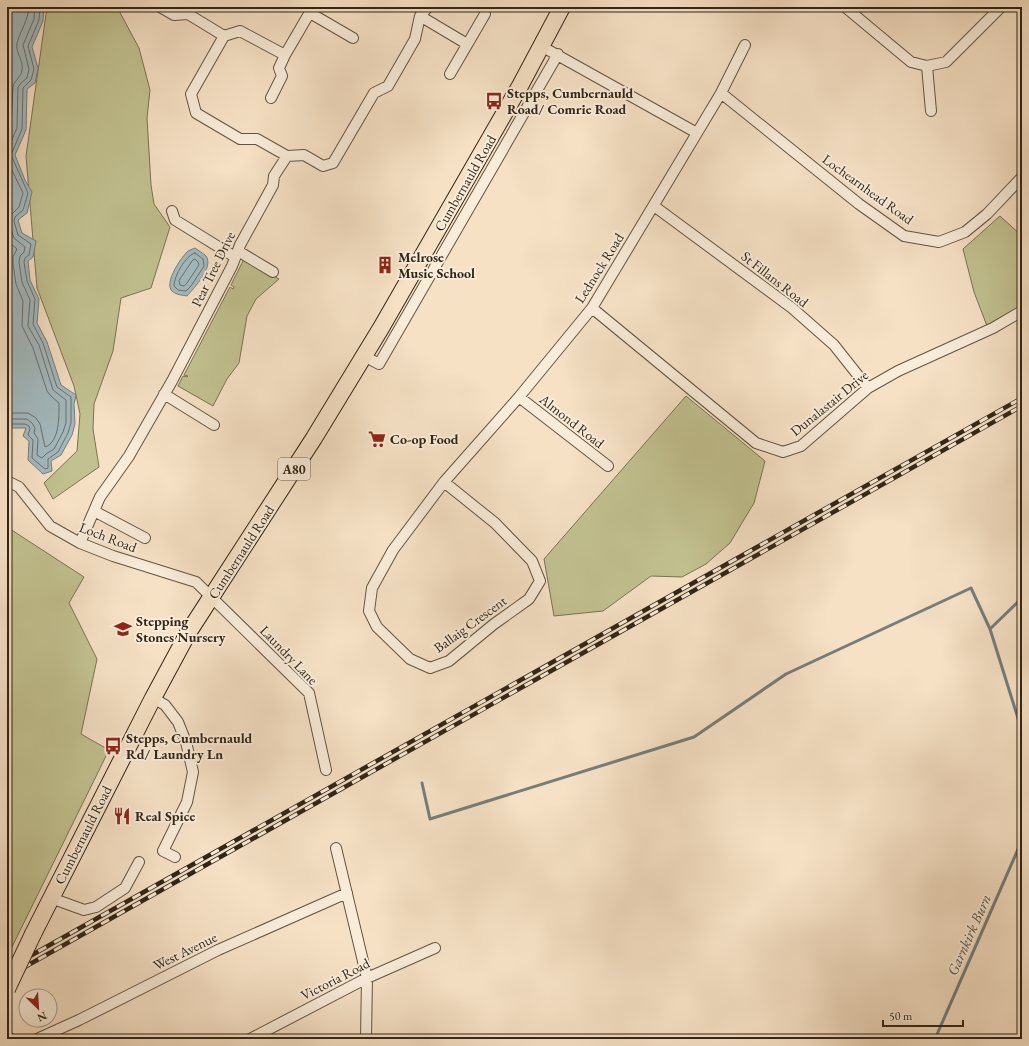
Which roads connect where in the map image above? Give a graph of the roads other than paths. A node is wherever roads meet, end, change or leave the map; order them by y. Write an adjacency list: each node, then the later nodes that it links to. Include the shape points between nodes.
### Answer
1 (160, 7): 9 (street, via 174,15 188,14)
2 (428, 7): 8 (street)
3 (562, 7): 13 (main road, Cumbernauld Road / A80)
4 (845, 7): 16 (street, via 911,62)
5 (1002, 7): 16 (street, via 946,62)
6 (312, 10): 10 (street); 15 (street)
7 (485, 14): 11 (street)
8 (420, 16): 11 (street); 22 (street, via 415,39 388,86 374,93 333,163 323,166 304,155)
9 (224, 36): 15 (street, via 240,31); 22 (street, via 191,94 196,113 240,139 257,139)
10 (353, 38)
11 (467, 44): 17 (street)
12 (746, 45): 18 (street, Lednock Road)
13 (541, 46): 14 (street); 30 (main road, Cumbernauld Road / A80)
14 (558, 54): 21 (street); 30 (street, Cumbernauld Road, via 379,364)
15 (285, 55): 19 (street, via 279,68 282,76)
16 (927, 66): 20 (street)
17 (450, 74)
18 (721, 93): 21 (street, Lednock Road); 23 (street, Lochearnhead Road, via 859,204 904,236 939,242 965,232 987,214)
19 (271, 98)
20 (931, 111)
21 (697, 133): 24 (street, Lednock Road)
22 (287, 156): 26 (street, Pear Tree Drive, via 274,176 273,185)
23 (1022, 177)
24 (654, 206): 28 (street, Lednock Road); 31 (street, St Fillans Road, via 792,308 834,345)
25 (172, 211): 26 (street, via 175,220)
26 (236, 254): 27 (street); 32 (street, Pear Tree Drive)
27 (273, 272)
28 (592, 308): 31 (street, Dunalastair Drive, via 756,443 783,452 801,446); 33 (street, Lednock Road)
29 (1022, 311): 31 (street, Dunalastair Drive, via 993,328 898,371)
30 (364, 356): 41 (main road, Cumbernauld Road / A80)
31 (868, 388)
32 (164, 394): 34 (street); 38 (street, Pear Tree Drive, via 129,456 100,497)
33 (519, 396): 35 (street, Almond Road); 37 (street, Lednock Road)
34 (214, 425)
35 (608, 466)
36 (7, 481): 40 (street, Loch Road, via 19,487 50,526)
37 (444, 482): 37 (street, Ballaig Crescent, via 393,550 372,588 369,611 377,627 410,659 430,668 449,661 529,599 540,581 532,562 500,528)
38 (94, 510): 39 (street); 40 (street, Pear Tree Drive)
39 (145, 538)
40 (80, 543): 41 (street, Loch Road, via 196,582)
41 (212, 598): 42 (main road, Cumbernauld Road / A80, via 188,633); 43 (street, Laundry Lane, via 309,693)
42 (153, 698): 45 (street, via 165,705 178,722 193,772 187,802 162,851); 48 (main road, Cumbernauld Road / A80)
43 (326, 770)
44 (336, 848): 47 (street)
45 (175, 857)
46 (139, 862): 48 (street, via 124,888 96,907 84,910)
47 (347, 893): 50 (street); 54 (street, West Avenue, via 218,950)
48 (51, 898): 51 (main road, Cumbernauld Road / A80, bridge)
49 (435, 948): 50 (street, Victoria Road)
50 (367, 978): 55 (street, Victoria Road); 56 (street)
51 (7, 989)
52 (7, 1037): 53 (street)
53 (11, 1039)
54 (37, 1039)
55 (250, 1039)
56 (366, 1039)

